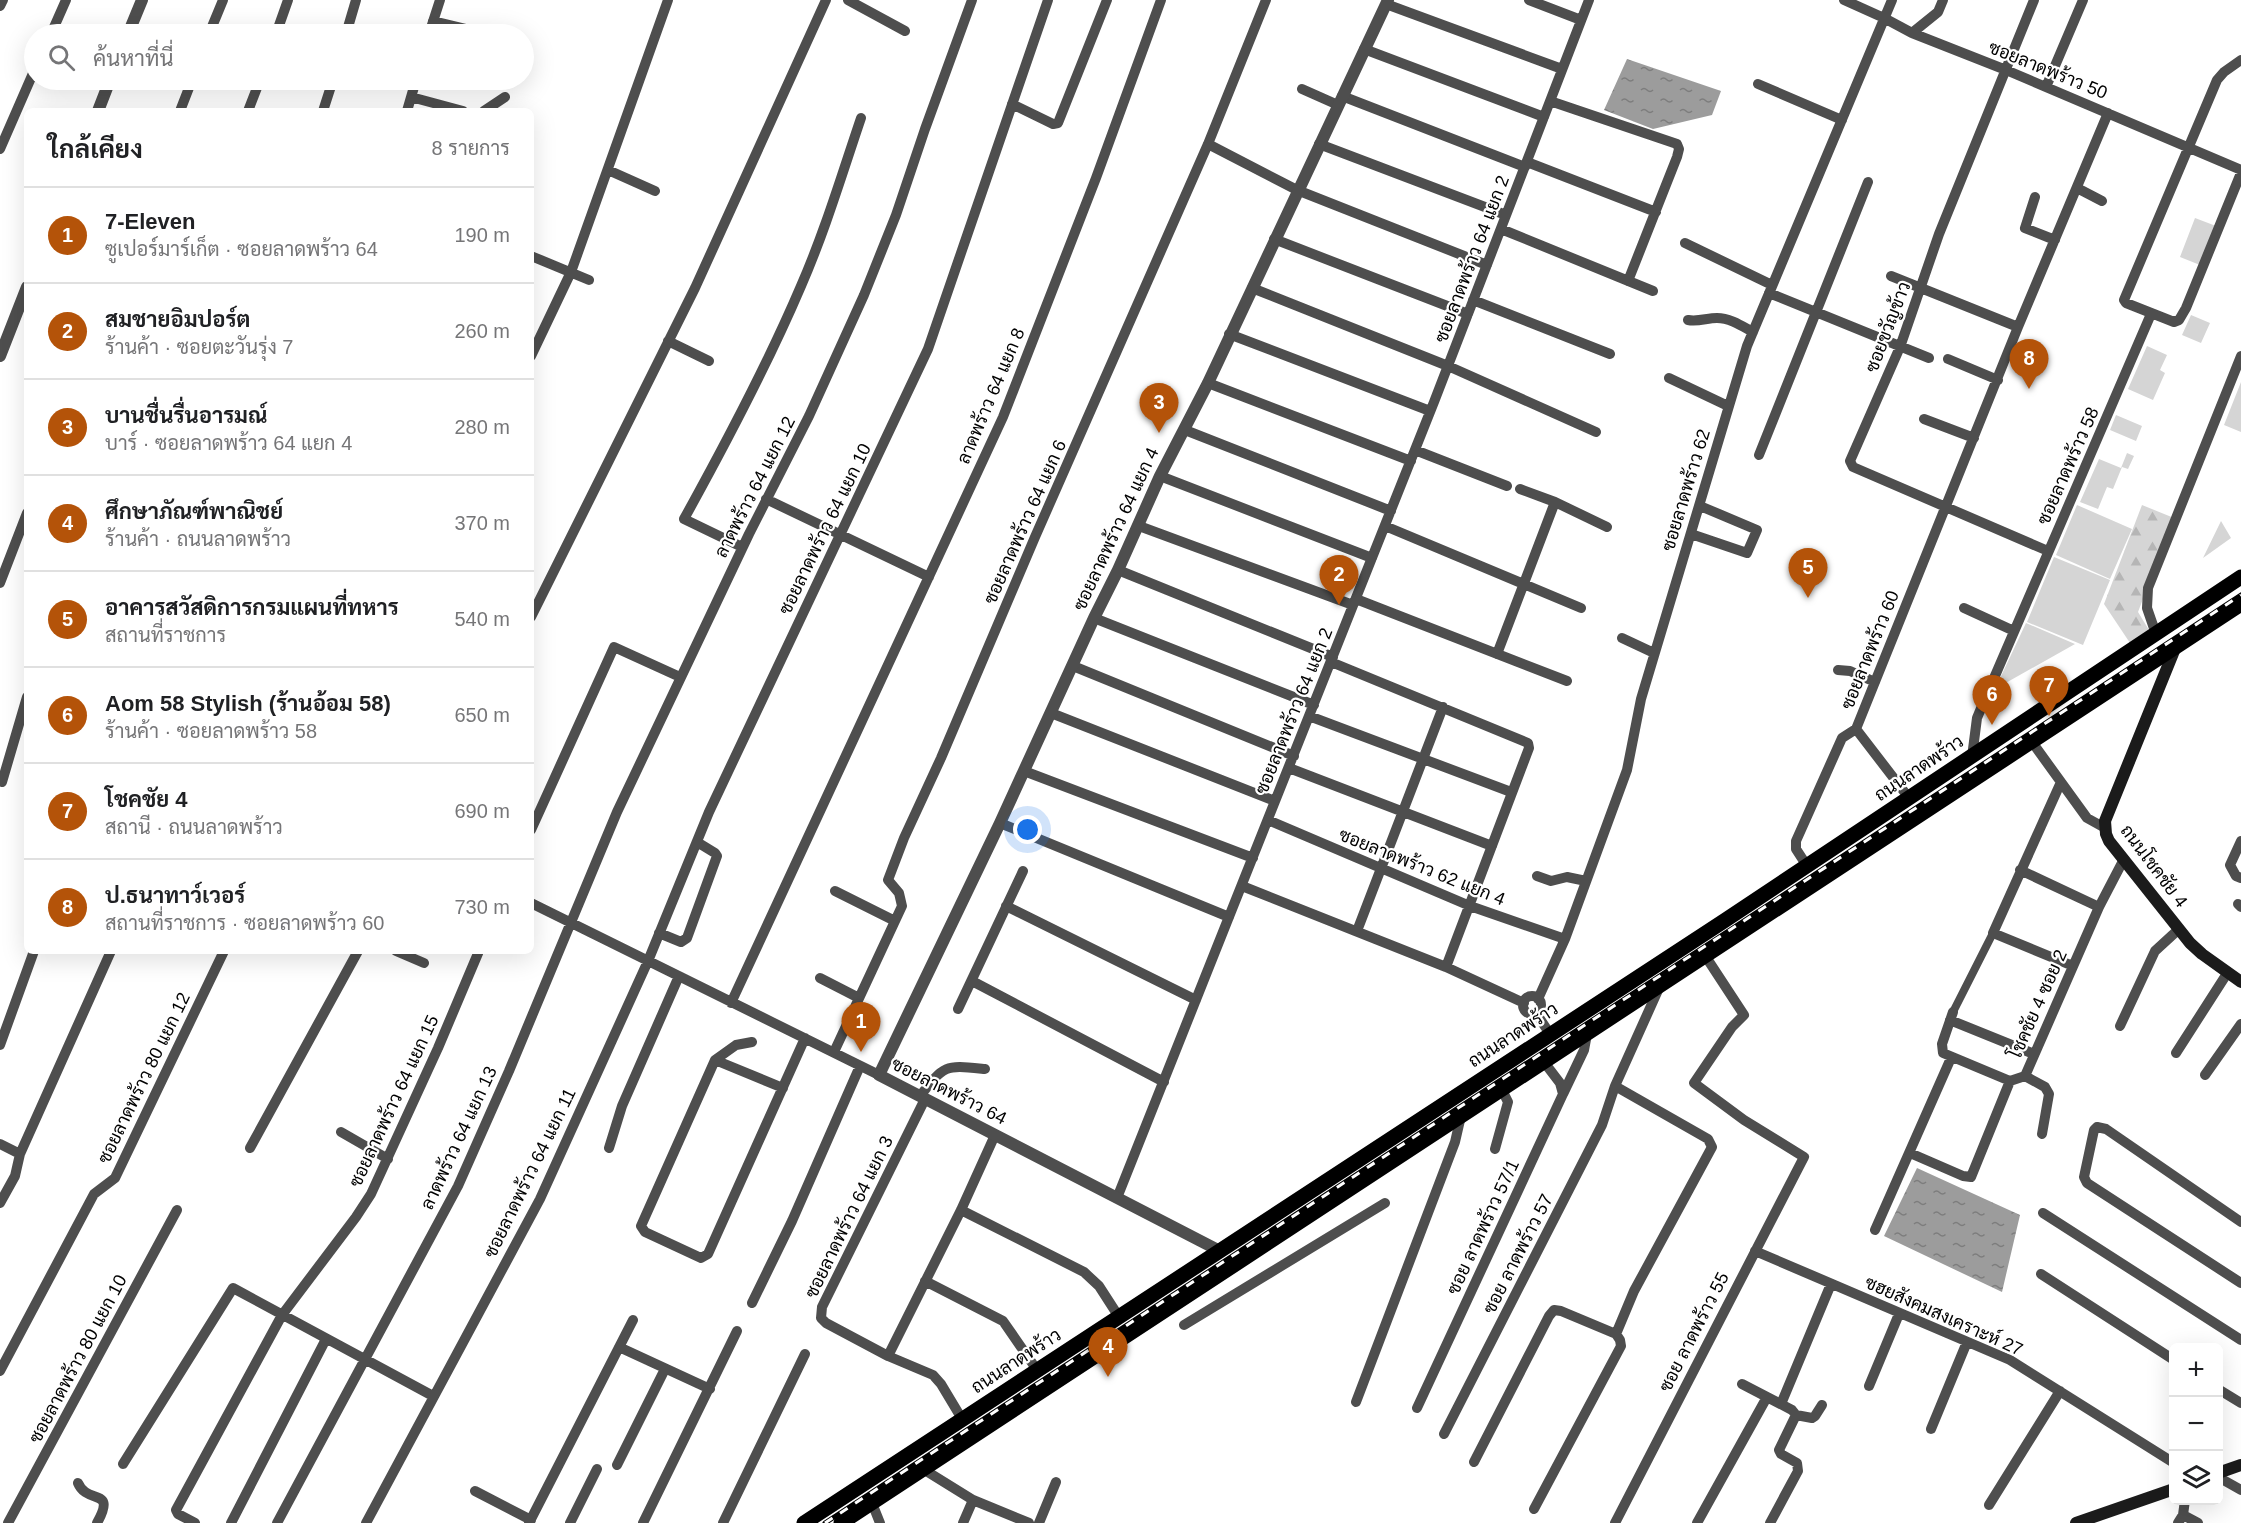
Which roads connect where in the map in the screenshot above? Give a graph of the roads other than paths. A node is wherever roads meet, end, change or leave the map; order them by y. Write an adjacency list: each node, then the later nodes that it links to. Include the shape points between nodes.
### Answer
1 (3, 0): 24 (street)
2 (66, 0): 28 (street)
3 (142, 0): 29 (street)
4 (222, 0): 30 (street)
5 (288, 0): 31 (street)
6 (356, 0): 32 (street)
7 (440, 0): 27 (street)
8 (668, 0): 71 (street)
9 (826, 0): 104 (street)
10 (848, 0): 35 (street)
11 (972, 0): 129 (street, ลาดพร้าว 64 แยก 12, via 864,295)
12 (1048, 0): 54 (street, ซอยลาดพร้าว 64 แยก 10)
13 (1107, 0): 54 (street, via 1061,119 1053,124)
14 (1161, 0): 144 (street, ลาดพร้าว 64 แยก 8, via 1003,417)
15 (1266, 0): 66 (street, ซอยลาดพร้าว 64 แยก 6)
16 (1529, 0): 26 (street)
17 (1589, 0): 26 (street, ซอยลาดพร้าว 64 แยก 2)
18 (1844, 0): 25 (street, ซอยลาดพร้าว 50)
19 (1892, 0): 25 (street, ซอยลาดพร้าว 62)
20 (1943, 0): 36 (street, via 1938,12)
21 (2034, 0): 40 (street, ซอยขวัญข้าว)
22 (2083, 0): 42 (street)
23 (1387, 2): 37 (street, ซอยลาดพร้าว 64 แยก 4); 39 (street)
24 (0, 6)
25 (1884, 18): 36 (street, ซอยลาดพร้าว 50); 65 (street, ซอยลาดพร้าว 62)
26 (1581, 20): 39 (street, ซอยลาดพร้าว 64 แยก 2)
27 (434, 21): 33 (street); 34 (street)
28 (55, 24)
29 (132, 24)
30 (213, 24)
31 (280, 24)
32 (349, 24)
33 (433, 24)
34 (446, 24)
35 (905, 31)
36 (1912, 33): 40 (street, ซอยลาดพร้าว 50)
37 (1365, 49): 52 (street, ซอยลาดพร้าว 64 แยก 4); 63 (street)
38 (2241, 60): 68 (street, via 2217,80)
39 (1562, 69): 53 (street, ซอยลาดพร้าว 64 แยก 2)
40 (2006, 70): 42 (street, ซอยลาดพร้าว 50); 93 (street, ซอยขวัญข้าว)
41 (1758, 84): 65 (street)
42 (2046, 87): 62 (street, ซอยลาดพร้าว 50)
43 (1302, 89): 52 (street)
44 (26, 90): 69 (street)
45 (106, 90): 55 (street)
46 (188, 90): 56 (street)
47 (256, 90): 57 (street)
48 (330, 90): 58 (street)
49 (413, 90): 50 (street)
50 (411, 97): 59 (street); 60 (street)
51 (505, 97): 61 (street)
52 (1340, 100): 67 (street, ซอยลาดพร้าว 64 แยก 4); 70 (street, via 1513,163)
53 (1550, 101): 63 (street, ซอยลาดพร้าว 64 แยก 2); 79 (street, via 1677,144 1677,158)
54 (1012, 104): 138 (street, ซอยลาดพร้าว 64 แยก 10, via 928,349)
55 (99, 108)
56 (181, 108)
57 (249, 108)
58 (324, 108)
59 (408, 108)
60 (452, 108)
61 (488, 108)
62 (2108, 112): 68 (street, ซอยลาดพร้าว 50); 74 (street, ซอยลาดพร้าว 60)
63 (1544, 117): 70 (street, ซอยลาดพร้าว 64 แยก 2)
64 (861, 118): 140 (street, via 801,286 733,430 684,519)
65 (1842, 120): 92 (street, ซอยลาดพร้าว 62)
66 (1208, 144): 75 (street); 207 (street, ซอยลาดพร้าว 64 แยก 6, via 904,837 888,880 901,899)
67 (1319, 144): 75 (street, ซอยลาดพร้าว 64 แยก 4); 80 (street)
68 (2188, 147): 72 (street, ซอยลาดพร้าว 50); 99 (street, via 2124,300)
69 (0, 150)
70 (1526, 164): 79 (street); 80 (street, ซอยลาดพร้าว 64 แยก 2)
71 (608, 170): 76 (street); 87 (street)
72 (2241, 172): 99 (street, via 2182,317 2174,322)
73 (1868, 182): 97 (street)
74 (2077, 188): 78 (street); 83 (street, ซอยลาดพร้าว 60)
75 (1297, 190): 82 (street, ซอยลาดพร้าว 64 แยก 4); 86 (street)
76 (655, 191)
77 (2036, 197): 83 (street, via 2025,228)
78 (2102, 201)
79 (1656, 212): 90 (street)
80 (1506, 215): 81 (street, ซอยลาดพร้าว 64 แยก 2)
81 (1501, 229): 86 (street, ซอยลาดพร้าว 64 แยก 2); 90 (street)
82 (1274, 239): 91 (street, ซอยลาดพร้าว 64 แยก 4); 98 (street)
83 (2055, 240): 101 (street, ซอยลาดพร้าว 60)
84 (1685, 243): 92 (street)
85 (534, 257): 87 (street)
86 (1487, 266): 96 (street, ซอยลาดพร้าว 64 แยก 2)
87 (571, 272): 89 (street); 106 (street)
88 (1891, 276): 93 (street)
89 (590, 280)
90 (1628, 281): 94 (street)
91 (1252, 288): 103 (street, ซอยลาดพร้าว 64 แยก 4); 113 (street)
92 (1770, 289): 97 (street); 102 (street, ซอยลาดพร้าว 62)
93 (1920, 289): 101 (street); 105 (street, ซอยขวัญข้าว)
94 (1653, 291)
95 (24, 295): 108 (street)
96 (1473, 300): 98 (street, ซอยลาดพร้าว 64 แยก 2); 107 (street)
97 (1815, 312): 105 (street); 124 (street)
98 (1468, 314): 113 (street, ซอยลาดพร้าว 64 แยก 2)
99 (2151, 314): 141 (street, ซอยลาดพร้าว 58)
100 (1688, 320): 102 (street, via 1730,320)
101 (2018, 327): 115 (street, ซอยลาดพร้าว 60)
102 (1753, 332): 117 (street, ซอยลาดพร้าว 62)
103 (1229, 334): 116 (street, ซอยลาดพร้าว 64 แยก 4); 118 (street)
104 (669, 341): 112 (street); 152 (street)
105 (1900, 347): 110 (street); 132 (street, ซอยขวัญข้าว, via 1851,464)
106 (534, 350)
107 (1610, 354)
108 (0, 356)
109 (2241, 356): 155 (street, via 2148,588 2147,608)
110 (1929, 358)
111 (1948, 359): 115 (street)
112 (709, 361)
113 (1448, 366): 118 (street, ซอยลาดพร้าว 64 แยก 2); 121 (street)
114 (1669, 378): 117 (street)
115 (1998, 380): 122 (street, ซอยลาดพร้าว 60)
116 (1208, 382): 120 (street, ซอยลาดพร้าว 64 แยก 4); 125 (street)
117 (1728, 406): 131 (street, ซอยลาดพร้าว 62)
118 (1431, 411): 123 (street, ซอยลาดพร้าว 64 แยก 2)
119 (1924, 418): 122 (street)
120 (1185, 430): 126 (street, ซอยลาดพร้าว 64 แยก 4); 133 (street)
121 (1596, 432)
122 (1974, 438): 132 (street, ซอยลาดพร้าว 60)
123 (1415, 450): 125 (street, ซอยลาดพร้าว 64 แยก 2); 127 (street)
124 (1759, 455)
125 (1411, 461): 133 (street, ซอยลาดพร้าว 64 แยก 2)
126 (1160, 476): 135 (street, ซอยลาดพร้าว 64 แยก 4); 142 (street)
127 (1507, 486)
128 (1520, 489): 130 (street)
129 (766, 499): 138 (street); 140 (street, ลาดพร้าว 64 แยก 12)
130 (1555, 502): 137 (street); 147 (street)
131 (1700, 506): 139 (street, ซอยลาดพร้าว 62); 139 (street, via 1757,530 1747,553)
132 (1945, 507): 141 (street, ซอยขวัญข้าว); 165 (street, ซอยลาดพร้าว 60)
133 (1391, 511): 136 (street, ซอยลาดพร้าว 64 แยก 2)
134 (24, 521): 146 (street)
135 (1139, 526): 143 (street, ซอยลาดพร้าว 64 แยก 4); 148 (street)
136 (1385, 526): 142 (street, ซอยลาดพร้าว 64 แยก 2); 147 (street)
137 (1607, 527)
138 (840, 534): 144 (street); 189 (street, ซอยลาดพร้าว 64 แยก 10)
139 (1691, 534): 158 (street, ซอยลาดพร้าว 62)
140 (742, 547): 163 (street, ลาดพร้าว 64 แยก 12)
141 (2048, 551): 154 (street, ซอยลาดพร้าว 58)
142 (1372, 558): 148 (street, ซอยลาดพร้าว 64 แยก 2)
143 (1118, 570): 153 (street, ซอยลาดพร้าว 64 แยก 4); 160 (street)
144 (929, 577): 235 (street, ลาดพร้าว 64 แยก 8)
145 (2241, 577): 155 (main road, ถนนลาดพร้าว)
146 (0, 583)
147 (1525, 585): 150 (street); 159 (street)
148 (1354, 602): 159 (street); 160 (street, ซอยลาดพร้าว 64 แยก 2)
149 (2241, 604): 157 (main road)
150 (1581, 608)
151 (1964, 608): 154 (street)
152 (534, 611)
153 (1094, 618): 161 (street, ซอยลาดพร้าว 64 แยก 4); 166 (street)
154 (2014, 630): 174 (street, ซอยลาดพร้าว 58, via 1977,718)
155 (2156, 634): 174 (main road, ถนนลาดพร้าว)
156 (1622, 638): 158 (street)
157 (2176, 646): 172 (main road); 187 (main road, ถนนโชคชัย 4)
158 (1654, 653): 199 (street, ซอยลาดพร้าว 62, via 1627,770)
159 (1497, 654): 164 (street)
160 (1332, 659): 166 (street, ซอยลาดพร้าว 64 แยก 2); 167 (street)
161 (1073, 666): 169 (street, ซอยลาดพร้าว 64 แยก 4); 173 (street)
162 (1838, 670): 165 (street, via 1851,671)
163 (680, 677): 185 (street, via 614,646); 208 (street, ลาดพร้าว 64 แยก 12)
164 (1567, 681)
165 (1875, 682): 171 (street, ซอยลาดพร้าว 60)
166 (1314, 705): 170 (street, ซอยลาดพร้าว 64 แยก 2)
167 (1443, 707): 175 (street); 180 (street, via 1528,743)
168 (24, 708): 178 (street)
169 (1051, 713): 177 (street, ซอยลาดพร้าว 64 แยก 4); 182 (street)
170 (1309, 716): 173 (street, ซอยลาดพร้าว 64 แยก 2); 175 (street)
171 (1856, 729): 181 (street); 193 (street, ซอยลาดพร้าว 60, via 1842,738 1796,841 1796,849)
172 (2032, 742): 179 (street); 221 (main road)
173 (1294, 756): 176 (street, ซอยลาดพร้าว 64 แยก 2)
174 (1972, 757): 181 (main road, ถนนลาดพร้าว)
175 (1423, 759): 180 (street); 183 (street)
176 (1288, 768): 182 (street, ซอยลาดพร้าว 64 แยก 2); 183 (street)
177 (1024, 771): 186 (street, ซอยลาดพร้าว 64 แยก 4); 191 (street)
178 (3, 782)
179 (2061, 782): 187 (street, via 2087,818); 195 (street)
180 (1511, 792): 190 (street)
181 (1909, 798): 193 (main road, ถนนลาดพร้าว)
182 (1275, 801): 184 (street, ซอยลาดพร้าว 64 แยก 2)
183 (1403, 812): 190 (street); 194 (street)
184 (1268, 820): 191 (street, ซอยลาดพร้าว 64 แยก 2); 194 (street, ซอยลาดพร้าว 62 แยก 4)
185 (534, 823)
186 (1000, 823): 206 (street); 255 (street, ซอยลาดพร้าว 64 แยก 4)
187 (2105, 828): 192 (main road, ถนนโชคชัย 4, via 2109,841)
188 (2241, 841): 198 (street, via 2230,865 2235,876)
189 (697, 843): 211 (street, ซอยลาดพร้าว 64 แยก 10); 211 (street, via 717,856 687,938 681,942)
190 (1492, 846): 204 (street)
191 (1253, 858): 200 (street, ซอยลาดพร้าว 64 แยก 2)
192 (2124, 859): 205 (street, โชคชัย 4 ซอย 2); 209 (main road, ถนนโชคชัย 4)
193 (1807, 866): 214 (main road, ถนนลาดพร้าว)
194 (1380, 870): 204 (street, ซอยลาดพร้าว 62 แยก 4); 210 (street)
195 (2020, 870): 205 (street); 212 (street)
196 (1023, 872): 203 (street)
197 (1537, 876): 199 (street, via 1551,881 1567,877)
198 (2241, 878)
199 (1586, 881): 213 (street, ซอยลาดพร้าว 62)
200 (1242, 886): 206 (street, ซอยลาดพร้าว 64 แยก 2); 210 (street)
201 (835, 891): 207 (street)
202 (534, 905): 208 (street, ซอยลาดพร้าว 64)
203 (1006, 906): 229 (street); 234 (street)
204 (1470, 906): 213 (street, ซอยลาดพร้าว 62 แยก 4); 225 (street)
205 (2099, 907): 224 (street, โชคชัย 4 ซอย 2)
206 (1229, 917): 234 (street, ซอยลาดพร้าว 64 แยก 2)
207 (895, 921): 232 (street, ซอยลาดพร้าว 64 แยก 6)
208 (570, 923): 222 (street, ซอยลาดพร้าว 64); 306 (street, ลาดพร้าว 64 แยก 13, via 458,1186)
209 (2179, 929): 226 (main road, ถนนโชคชัย 4, via 2202,954); 241 (street, via 2155,951)
210 (1357, 931): 225 (street)
211 (659, 933): 222 (street, ซอยลาดพร้าว 64 แยก 10)
212 (1993, 933): 224 (street); 239 (street)
213 (1565, 939): 233 (street, ซอยลาดพร้าว 62)
214 (1696, 939): 221 (main road); 242 (main road, ถนนลาดพร้าว)
215 (33, 954): 246 (street)
216 (110, 954): 274 (street)
217 (223, 954): 309 (street, ซอยลาดพร้าว 80 แยก 12, via 115,1178 94,1194)
218 (356, 954): 270 (street)
219 (403, 954): 223 (street)
220 (478, 954): 275 (street, ซอยลาดพร้าว 64 แยก 15)
221 (1706, 957): 231 (main road); 285 (street, ซอย ลาดพร้าว 55, via 1744,1015 1694,1083 1804,1157)
222 (648, 961): 227 (street, ซอยลาดพร้าว 64); 315 (street, ซอยลาดพร้าว 64 แยก 11, via 540,1199)
223 (423, 963)
224 (2073, 966): 249 (street, โชคชัย 4 ซอย 2)
225 (1446, 967): 236 (street)
226 (2228, 972): 230 (main road, ถนนโชคชัย 4); 248 (street)
227 (679, 976): 235 (street, ซอยลาดพร้าว 64); 271 (street, via 622,1106)
228 (820, 978): 232 (street)
229 (972, 981): 237 (street); 259 (street)
230 (2241, 982)
231 (1659, 988): 243 (main road); 260 (street, ซอย ลาดพร้าว 57)
232 (859, 998): 247 (street, ซอยลาดพร้าว 64 แยก 6)
233 (1538, 999): 236 (street, via 1530,997); 238 (street, ซอยลาดพร้าว 62, via 1541,1006)
234 (1196, 1000): 259 (street, ซอยลาดพร้าว 64 แยก 2)
235 (731, 1003): 244 (street, ซอยลาดพร้าว 64)
236 (1524, 1003): 238 (street, via 1526,1011)
237 (958, 1009)
238 (1536, 1013): 242 (street)
239 (1951, 1016): 249 (street); 250 (street, via 1942,1050)
240 (2241, 1024): 256 (street)
241 (2120, 1026)
242 (1550, 1034): 284 (main road, ถนนลาดพร้าว)
243 (1587, 1034): 252 (main road); 263 (street, ซอย ลาดพร้าว 57/1, via 1584,1050)
244 (805, 1038): 247 (street, ซอยลาดพร้าว 64); 261 (street)
245 (753, 1042): 251 (street, via 736,1045)
246 (0, 1045)
247 (834, 1052): 253 (street, ซอยลาดพร้าว 64)
248 (2176, 1053)
249 (2034, 1054): 257 (street, โชคชัย 4 ซอย 2)
250 (1951, 1058): 258 (street, โชคชัย 4 ซอย 2); 273 (street)
251 (715, 1060): 261 (street); 261 (street, via 641,1226 645,1232 701,1258 708,1254)
252 (1544, 1062): 262 (main road); 263 (street, via 1560,1083)
253 (860, 1065): 255 (street, ซอยลาดพร้าว 64); 291 (street)
254 (986, 1069): 264 (street, ซอยลาดพร้าว 64 แยก 3, via 949,1068 938,1072)
255 (879, 1075): 264 (street, ซอยลาดพร้าว 64)
256 (2205, 1075)
257 (2025, 1076): 258 (street, โชคชัย 4 ซอย 2); 267 (street, via 2045,1087 2049,1094)
258 (2010, 1081): 273 (street, via 1971,1177)
259 (1164, 1082): 276 (street, ซอยลาดพร้าว 64 แยก 2)
260 (1614, 1086): 298 (street, via 1708,1139 1712,1147 1634,1291); 325 (street, ซอย ลาดพร้าว 57, via 1602,1125)
261 (783, 1088)
262 (1502, 1090): 265 (main road); 272 (street, via 1508,1101)
263 (1563, 1094): 321 (street, ซอย ลาดพร้าว 57/1)
264 (923, 1098): 268 (street, ซอยลาดพร้าว 64); 304 (street, ซอยลาดพร้าว 64 แยก 3, via 822,1307 821,1318 826,1323)
265 (1461, 1116): 286 (main road); 317 (street, via 1455,1142)
266 (341, 1132): 275 (street)
267 (2042, 1134)
268 (995, 1135): 276 (street, ซอยลาดพร้าว 64); 280 (street)
269 (0, 1144): 274 (street)
270 (250, 1148)
271 (609, 1148)
272 (1495, 1149)
273 (1910, 1153): 283 (street)
274 (20, 1154): 277 (street, via 15,1176)
275 (388, 1160): 293 (street, ซอยลาดพร้าว 64 แยก 15, via 356,1217)
276 (1117, 1198): 284 (street, ซอยลาดพร้าว 64)
277 (0, 1203)
278 (1385, 1203): 296 (street)
279 (177, 1210): 347 (street, ซอยลาดพร้าว 80 แยก 10)
280 (961, 1210): 288 (street); 294 (street, via 1084,1272 1099,1286)
281 (2043, 1213): 300 (street)
282 (2241, 1222): 289 (street, via 2106,1129 2097,1127 2092,1133 2084,1177 2087,1183)
283 (1875, 1230)
284 (1220, 1251): 286 (main road); 294 (main road, ถนนลาดพร้าว)
285 (1755, 1251): 290 (street, ซฮยสังคมสงเคราะห์ 27); 361 (street, ซอย ลาดพร้าว 55)
286 (1232, 1267): 332 (main road)
287 (2041, 1274): 305 (street)
288 (926, 1281): 304 (street); 308 (street, via 1008,1325)
289 (2241, 1283)
290 (1831, 1284): 292 (street, ซฮยสังคมสงเคราะห์ 27); 319 (street)
291 (752, 1303)
292 (1899, 1314): 301 (street, ซฮยสังคมสงเคราะห์ 27); 311 (street)
293 (282, 1315): 299 (street); 328 (street, via 233,1288); 345 (street, ซอยลาดพร้าว 64 แยก 15, via 176,1510)
294 (1119, 1317): 308 (main road, ถนนลาดพร้าว)
295 (633, 1320): 302 (street)
296 (1184, 1325)
297 (737, 1331): 312 (street)
298 (1616, 1334): 327 (street, via 1554,1310); 343 (street, via 1621,1346)
299 (326, 1339): 306 (street); 349 (street)
300 (2241, 1340)
301 (1967, 1342): 313 (street, ซฮยสังคมสงเคราะห์ 27, via 2010,1360); 324 (street)
302 (619, 1347): 307 (street); 346 (street)
303 (805, 1354): 354 (street)
304 (888, 1356): 323 (street, ซอยลาดพร้าว 64 แยก 3, via 933,1375)
305 (2169, 1357)
306 (364, 1360): 315 (street); 350 (street, ลาดพร้าว 64 แยก 13)
307 (665, 1369): 312 (street); 329 (street)
308 (1037, 1370): 323 (main road, ถนนลาดพร้าว)
309 (0, 1371)
310 (1742, 1384): 316 (street)
311 (1869, 1386)
312 (710, 1389): 353 (street)
313 (2060, 1391): 326 (street, ซฮยสังคมสงเคราะห์ 27); 342 (street)
314 (2223, 1392): 318 (street)
315 (433, 1396): 351 (street, ซอยลาดพร้าว 64 แยก 11)
316 (1767, 1397): 319 (street); 362 (street)
317 (1356, 1402)
318 (2241, 1403)
319 (1781, 1404): 322 (street)
320 (1822, 1405): 322 (street, via 1812,1418)
321 (1417, 1408)
322 (1796, 1415): 363 (street, via 1779,1450 1797,1463 1798,1471)
323 (962, 1419): 355 (main road, ถนนลาดพร้าว)
324 (1931, 1429)
325 (1444, 1434)
326 (2169, 1460)
327 (1474, 1462)
328 (123, 1464)
329 (617, 1465)
330 (2241, 1465): 333 (main road)
331 (597, 1469): 352 (street)
332 (923, 1469): 340 (street); 341 (main road)
333 (2223, 1473)
334 (2223, 1478): 337 (street)
335 (1056, 1482): 360 (street)
336 (78, 1483): 348 (street, via 105,1505)
337 (2241, 1490)
338 (475, 1491): 346 (street)
339 (2169, 1491): 364 (main road)
340 (973, 1500): 358 (street); 359 (street)
341 (872, 1503): 356 (main road); 357 (street)
342 (1989, 1505)
343 (1534, 1509)
344 (2180, 1519): 365 (street)
345 (192, 1522)
346 (530, 1522)
347 (8, 1523)
348 (97, 1523)
349 (231, 1523)
350 (278, 1523)
351 (366, 1523)
352 (570, 1523)
353 (643, 1523)
354 (723, 1523)
355 (804, 1523)
356 (841, 1523)
357 (880, 1523)
358 (963, 1523)
359 (1029, 1523)
360 (1039, 1523)
361 (1615, 1523)
362 (1697, 1523)
363 (1770, 1523)
364 (2076, 1523)
365 (2198, 1523)

